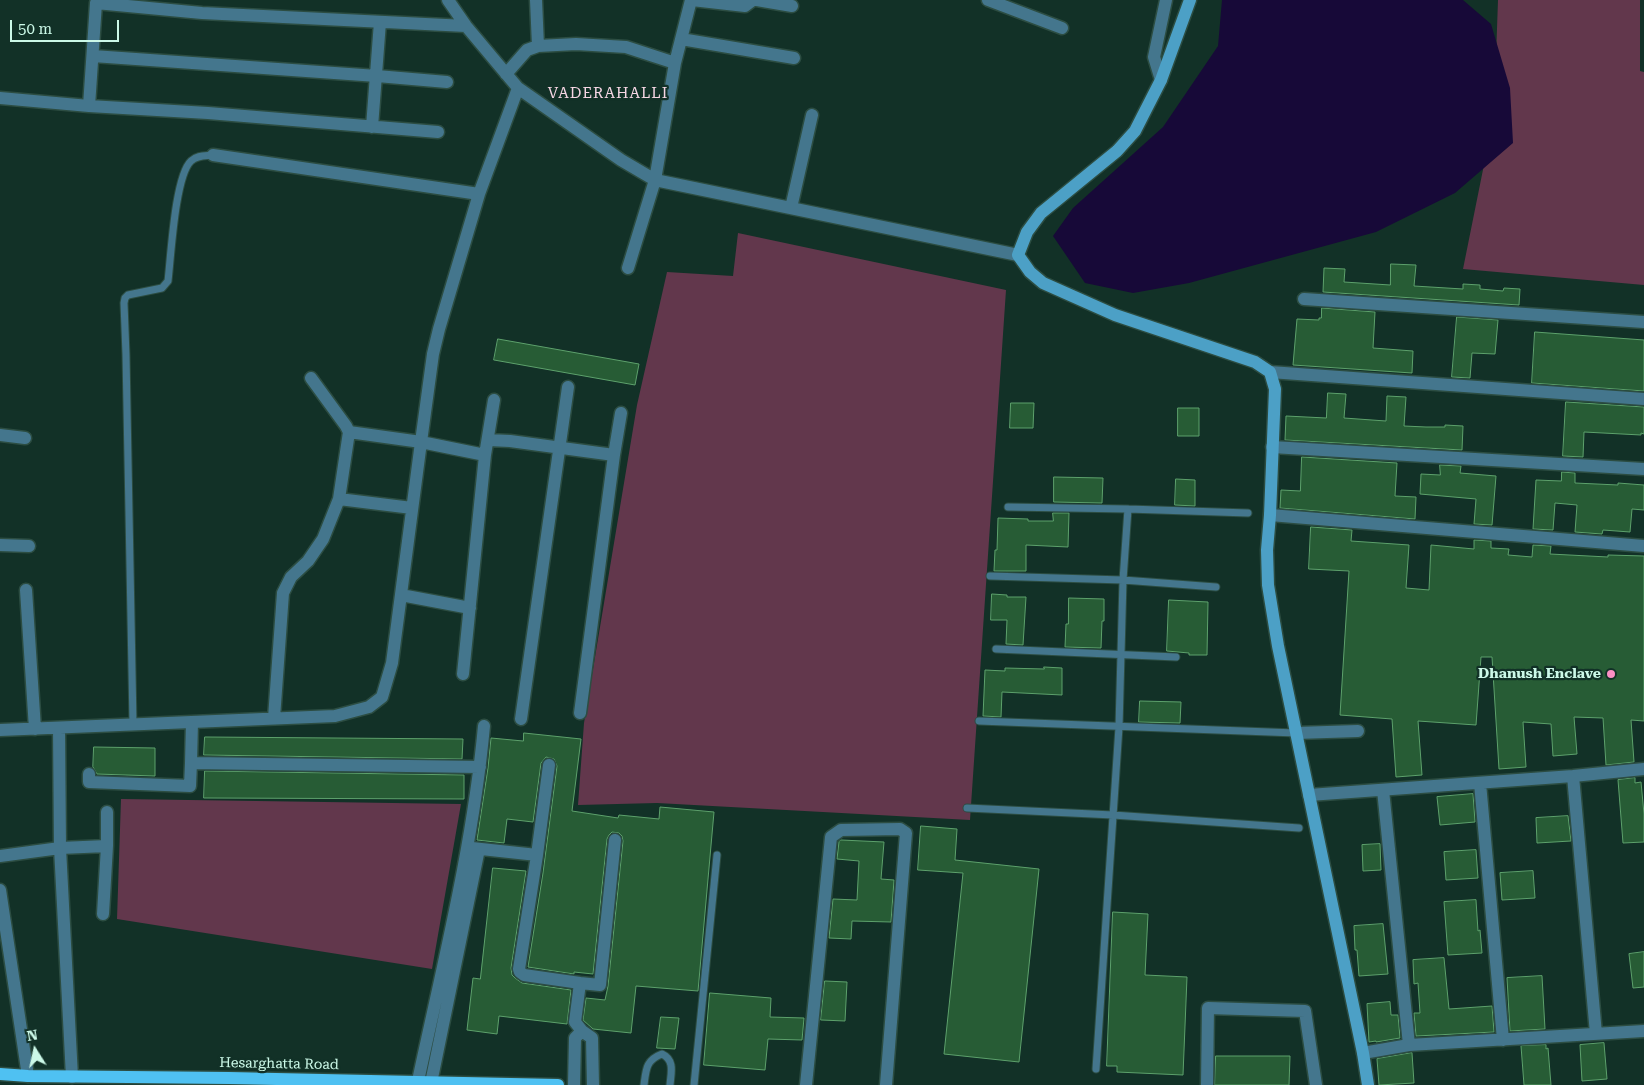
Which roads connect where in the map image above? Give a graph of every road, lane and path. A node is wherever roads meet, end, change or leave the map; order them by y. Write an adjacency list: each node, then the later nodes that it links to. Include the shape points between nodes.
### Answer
1 (448, 0): 11 (street)
2 (536, 0): 14 (street)
3 (692, 0): 4 (street, via 745,6); 13 (street)
4 (752, 0)
5 (757, 0): 9 (street)
6 (988, 0): 12 (street)
7 (1166, 0): 20 (street, via 1154,57)
8 (1190, 0): 20 (street)
9 (792, 6)
10 (380, 22): 11 (street); 15 (street, via 202,13 96,3); 19 (street)
11 (466, 26): 18 (street)
12 (1062, 28)
13 (681, 39): 16 (street); 17 (street)
14 (538, 46): 17 (street, via 626,47); 18 (street, via 527,50)
15 (93, 56): 19 (street); 24 (street)
16 (794, 58)
17 (675, 63): 29 (street)
18 (506, 74): 22 (street)
19 (377, 76): 21 (street); 26 (street)
20 (1162, 80): 32 (street, via 1135,131 1117,152 1041,213 1027,232)
21 (447, 82)
22 (518, 88): 29 (street); 30 (street)
23 (0, 98): 24 (street)
24 (89, 106): 26 (street)
25 (812, 115): 31 (street)
26 (372, 127): 27 (street)
27 (438, 132)
28 (213, 155): 30 (street); 76 (lane, via 199,156 184,172 166,285 128,295 124,303)
29 (655, 180): 31 (street); 33 (street)
30 (478, 194): 46 (street, via 433,354)
31 (791, 208): 32 (street)
32 (1018, 255): 36 (street, via 1043,283 1115,315 1255,362)
33 (628, 268)
34 (1304, 300): 35 (street)
35 (1644, 322)
36 (1270, 372): 39 (street); 47 (street, via 1275,389)
37 (311, 378): 42 (street)
38 (568, 386): 48 (street)
39 (1644, 399)
40 (494, 400): 45 (street)
41 (621, 414): 50 (street)
42 (349, 432): 46 (street); 52 (street)
43 (0, 435): 44 (street)
44 (25, 438)
45 (488, 440): 48 (street); 49 (street)
46 (420, 442): 49 (street); 54 (street)
47 (1272, 447): 51 (street); 57 (street)
48 (559, 448): 50 (street); 73 (street)
49 (485, 455): 66 (street)
50 (614, 455): 71 (street)
51 (1644, 470)
52 (339, 499): 54 (street); 72 (street, via 322,539 282,594)
53 (1008, 507): 55 (lane)
54 (412, 508): 65 (street)
55 (1128, 509): 56 (lane); 62 (lane)
56 (1248, 513)
57 (1270, 515): 60 (street); 83 (street, via 1268,584)
58 (0, 545): 59 (street)
59 (29, 546)
60 (1644, 546)
61 (990, 576): 62 (lane)
62 (1123, 580): 63 (lane); 68 (lane)
63 (1216, 587)
64 (26, 590): 80 (street)
65 (401, 595): 66 (street); 72 (street, via 392,663 382,697 369,707 335,716)
66 (470, 608): 70 (street)
67 (996, 649): 68 (lane)
68 (1120, 654): 69 (lane); 78 (lane)
69 (1176, 657)
70 (463, 674)
71 (580, 713)
72 (274, 718): 74 (street)
73 (521, 719)
74 (192, 722): 76 (street); 84 (street)
75 (979, 722): 78 (lane)
76 (133, 724): 79 (street)
77 (484, 726): 86 (street)
78 (1118, 727): 83 (lane); 95 (lane)
79 (58, 728): 80 (street); 99 (street)
80 (35, 729): 81 (street)
81 (0, 730)
82 (1358, 731): 83 (street)
83 (1296, 733): 92 (street)
84 (191, 763): 86 (street); 88 (street, via 190,786 89,782)
85 (549, 765): 101 (street)
86 (480, 767): 100 (street)
87 (1644, 769): 89 (street)
88 (89, 774)
89 (1573, 776): 90 (street); 109 (street)
90 (1480, 783): 91 (street); 110 (street)
91 (1383, 790): 92 (street); 111 (street)
92 (1309, 795): 112 (street)
93 (967, 808): 95 (lane)
94 (107, 812): 98 (street)
95 (1113, 815): 96 (lane); 113 (lane)
96 (1299, 828)
97 (615, 840): 106 (street, via 600,985)
98 (107, 846): 99 (street); 105 (street)
99 (60, 848): 103 (street); 116 (street)
100 (473, 848): 101 (street); 117 (street); 118 (street)
101 (538, 855): 106 (street, via 519,969 524,975)
102 (717, 855): 124 (lane)
103 (0, 856)
104 (0, 890): 115 (street)
105 (103, 914)
106 (580, 983): 107 (street, via 575,1022)
107 (582, 1031): 120 (street, via 575,1038); 121 (street, via 592,1038)
108 (1644, 1031): 109 (street)
109 (1596, 1034): 110 (street)
110 (1503, 1040): 111 (street)
111 (1409, 1045): 112 (street)
112 (1363, 1053): 129 (street)
113 (1096, 1069)
114 (0, 1074): 115 (main road, Hesarghatta Road)
115 (28, 1076): 116 (main road, Hesarghatta Road)
116 (72, 1077): 117 (main road, Hesarghatta Road)
117 (418, 1081): 118 (main road, Hesarghatta Road)
118 (435, 1084): 119 (main road, Hesarghatta Road)
119 (558, 1085)
120 (574, 1085)
121 (592, 1085)
122 (644, 1085): 123 (lane, via 647,1066 652,1058 662,1054 668,1056 671,1064)
123 (670, 1085)
124 (694, 1085)
125 (806, 1085): 126 (street, via 831,837 841,830 900,829 906,833)
126 (886, 1085)
127 (1207, 1085): 128 (street, via 1208,1008 1305,1011)
128 (1316, 1085)
129 (1368, 1085)

